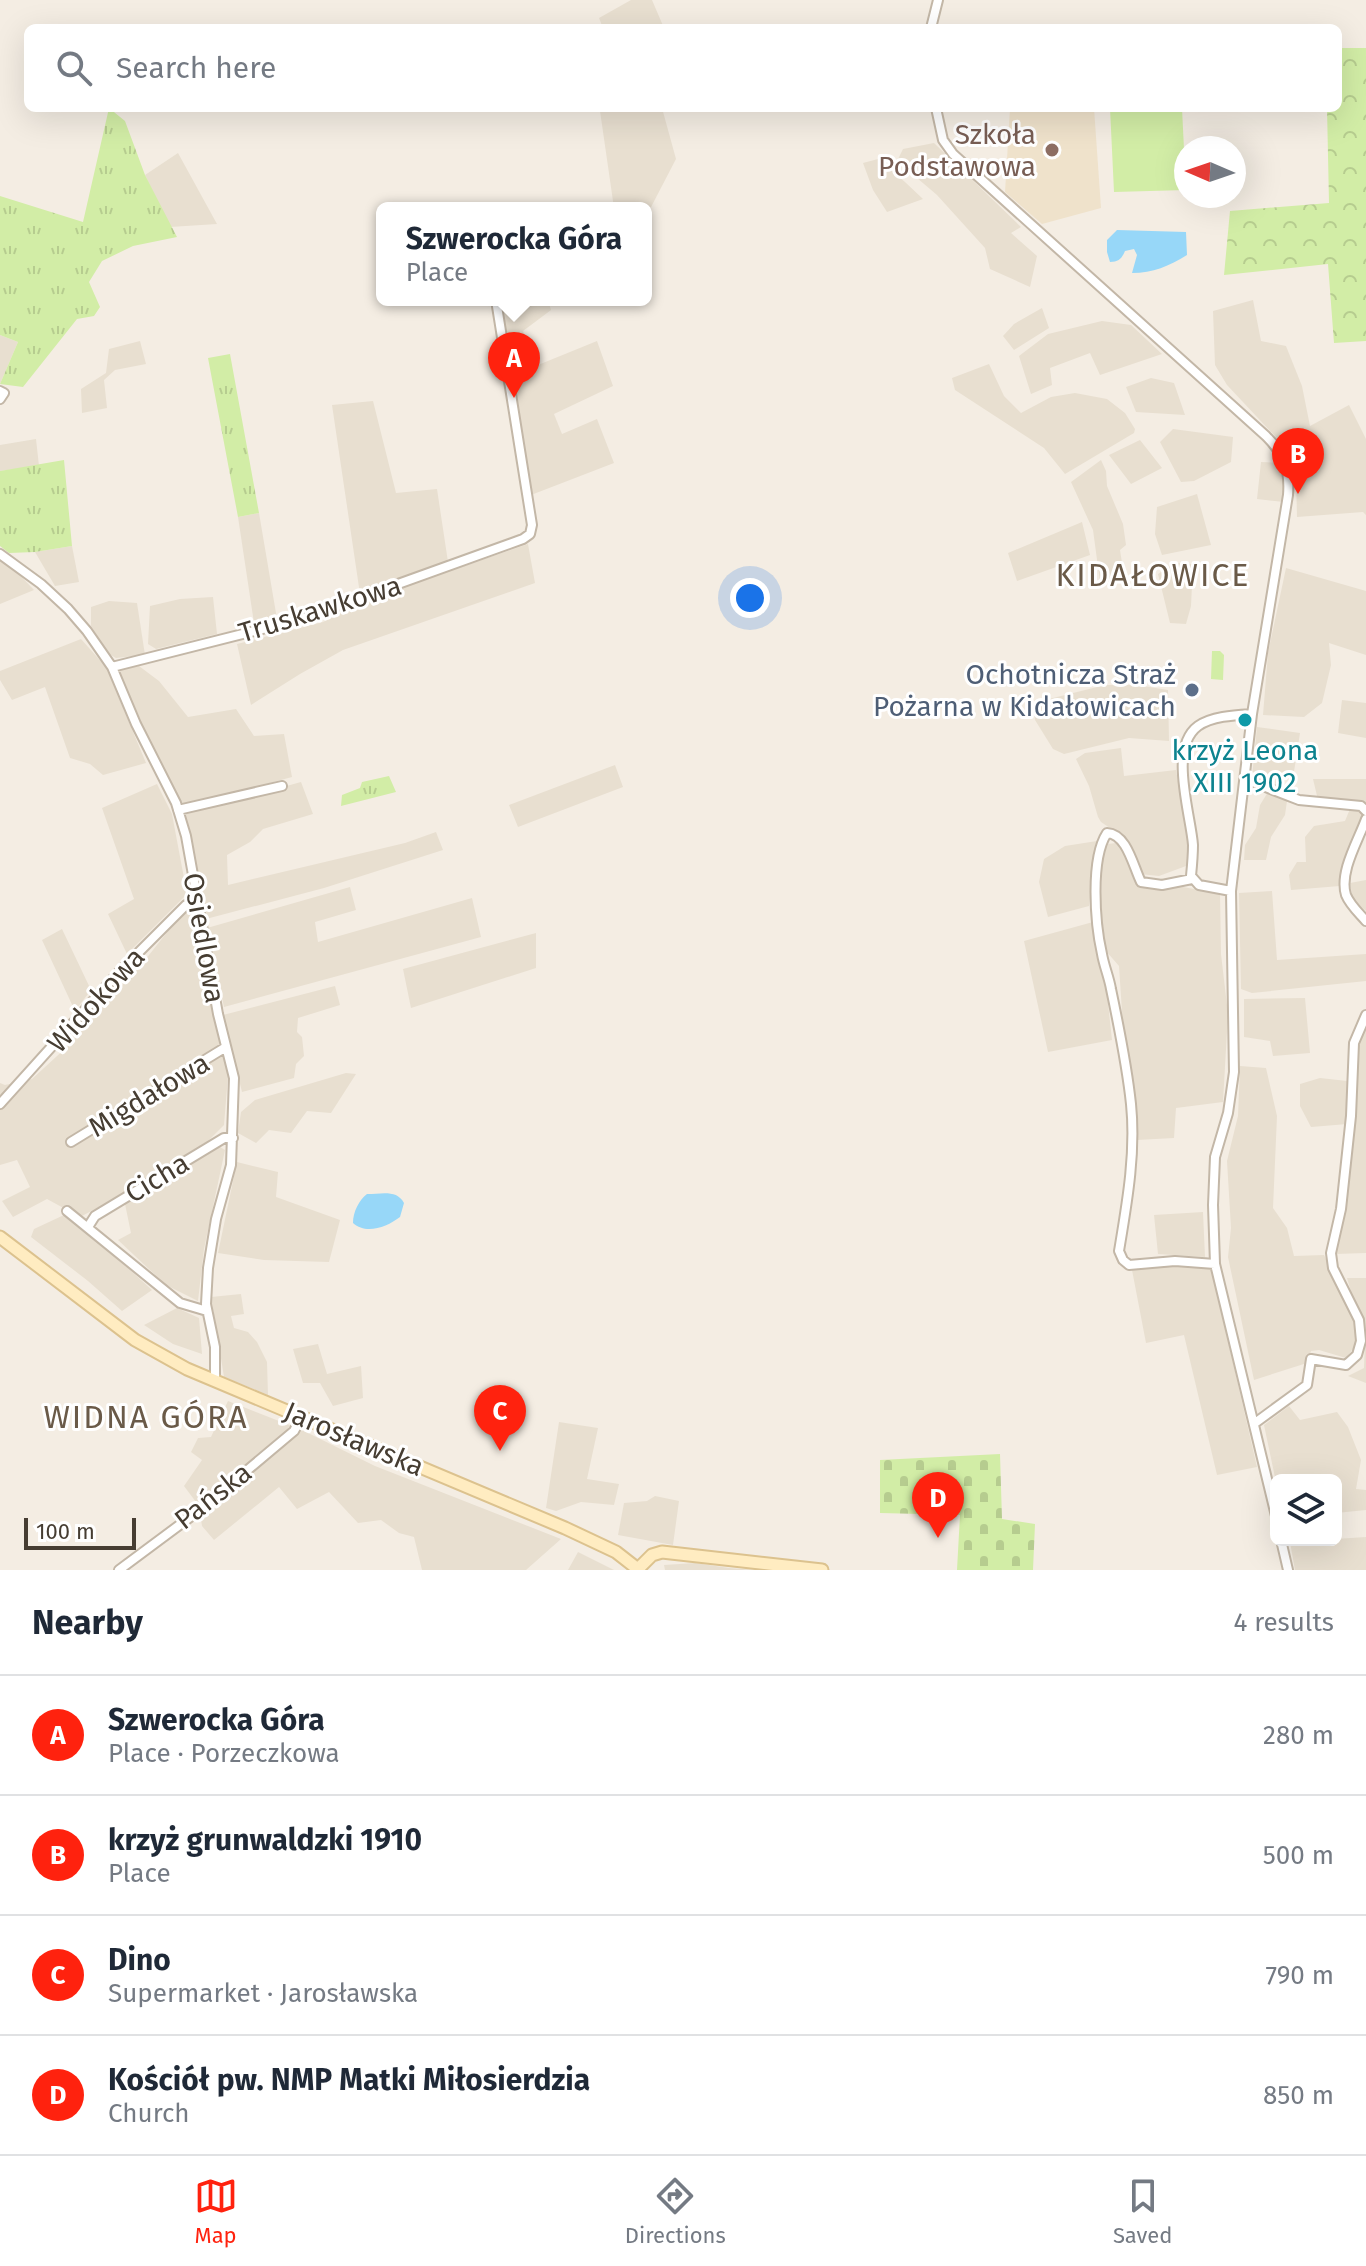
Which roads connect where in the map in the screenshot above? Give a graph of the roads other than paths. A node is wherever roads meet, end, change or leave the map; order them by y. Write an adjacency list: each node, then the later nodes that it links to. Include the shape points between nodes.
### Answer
1 (938, 0): 2 (street)
2 (932, 24)
3 (937, 112): 7 (street, via 943,140 953,154 1283,456 1288,495)
4 (497, 306): 6 (street, Truskawkowa, via 530,534 298,620)
5 (0, 554): 6 (street, Osiedlowa, via 68,609)
6 (112, 667): 11 (street, Osiedlowa)
7 (1252, 714): 8 (street); 13 (street, via 1207,722 1187,741 1183,782 1193,845)
8 (1245, 779): 10 (street, via 1299,800); 14 (street)
9 (282, 786): 11 (street)
10 (1365, 808)
11 (178, 810): 15 (street, Osiedlowa)
12 (1366, 819): 16 (street, via 1345,887)
13 (1192, 879): 14 (street); 25 (street, via 1162,885 1141,882 1120,838 1113,833 1104,837 1097,872 1099,937 1131,1121 1130,1178 1119,1251 1129,1265)
14 (1231, 891): 25 (street, via 1235,1052 1213,1174)
15 (197, 902): 18 (street, Osiedlowa); 19 (street, Widokowa, via 186,905 118,973)
16 (1366, 921)
17 (1366, 1015): 29 (street, via 1354,1043 1341,1209 1331,1253 1359,1320 1361,1341 1357,1355 1346,1365 1311,1359 1307,1385)
18 (226, 1047): 20 (street, Osiedlowa, via 234,1078); 21 (street, Migdałowa)
19 (0, 1104)
20 (233, 1138): 23 (street, Cicha, via 224,1138 108,1208); 26 (street, Osiedlowa, via 208,1268)
21 (71, 1142)
22 (67, 1211): 23 (street)
23 (88, 1227): 26 (street, via 180,1303)
24 (0, 1237): 27 (main road, Jarosławska, via 135,1340)
25 (1215, 1264): 29 (street)
26 (207, 1311): 27 (street, Osiedlowa)
27 (215, 1380): 28 (main road, Jarosławska)
28 (301, 1418): 32 (street, Pańska, via 294,1431 248,1470); 33 (main road, Jarosławska, via 565,1528 616,1552)
29 (1255, 1423): 30 (street)
30 (1270, 1489)
31 (1282, 1546): 35 (street)
32 (119, 1570)
33 (639, 1570): 34 (main road, via 662,1552)
34 (822, 1570)
35 (1288, 1570)

